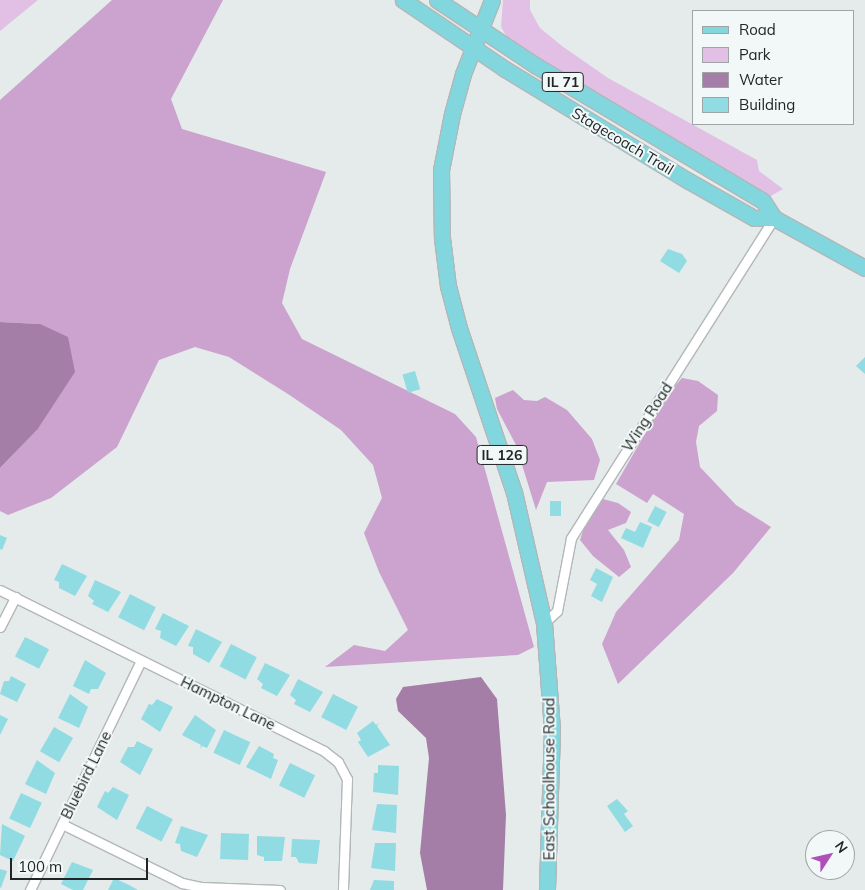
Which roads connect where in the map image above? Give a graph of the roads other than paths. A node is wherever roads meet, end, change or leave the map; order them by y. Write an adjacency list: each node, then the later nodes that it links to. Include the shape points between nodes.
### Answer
1 (403, 0): 5 (main road, Stagecoach Trail / IL 71)
2 (437, 0): 4 (main road, Stagecoach Trail / IL 71)
3 (492, 0): 4 (main road, East Schoolhouse Road)
4 (481, 29): 5 (main road, East Schoolhouse Road); 6 (main road, Stagecoach Trail / IL 71, via 647,134 763,201)
5 (474, 48): 6 (main road, Stagecoach Trail / IL 71, via 626,144 754,218); 10 (main road, East Schoolhouse Road / IL 126, via 461,82 441,170 446,269 462,337 514,492)
6 (774, 218): 7 (main road, Stagecoach Trail / IL 71); 10 (street, Wing Road, via 571,538 557,611)
7 (865, 268)
8 (0, 590): 9 (street, Hampton Lane)
9 (15, 597): 11 (street); 12 (street, Hampton Lane)
10 (544, 623): 17 (main road, East Schoolhouse Road / IL 126, via 552,729)
11 (0, 627)
12 (141, 660): 13 (street, Bluebird Lane); 16 (street, Hampton Lane, via 324,751 338,762 347,779)
13 (62, 824): 14 (street, Bluebird Lane); 15 (street, via 182,884)
14 (30, 890)
15 (280, 890)
16 (343, 890)
17 (547, 890)

